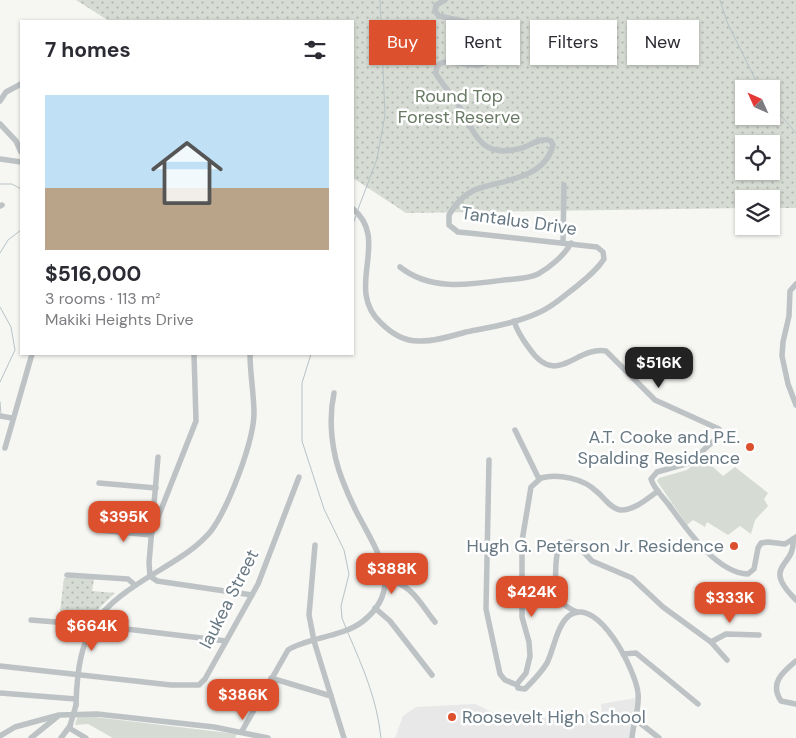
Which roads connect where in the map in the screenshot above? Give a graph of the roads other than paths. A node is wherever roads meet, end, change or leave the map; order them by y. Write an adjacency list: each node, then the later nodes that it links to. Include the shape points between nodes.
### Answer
1 (446, 0): 10 (street, Tantalus Drive, via 436,5 435,11 439,16 500,30 507,39 487,62 471,65 447,61 435,70 459,106 473,135 483,144 502,150 520,149 546,139 552,141 553,146 544,161 526,175 504,184 480,188 465,196 452,210 448,223 458,232)
2 (20, 85): 3 (street, via 6,92)
3 (0, 101)
4 (0, 124): 5 (street)
5 (18, 139)
6 (0, 159): 7 (street)
7 (20, 162)
8 (564, 185): 10 (street)
9 (354, 210): 15 (street, Tantalus Drive, via 366,222 370,234 365,278 368,303 379,322 398,336 418,341 440,339)
10 (561, 242): 11 (street, Tantalus Drive); 12 (street)
11 (571, 243): 12 (street); 15 (street, Tantalus Drive, via 597,247 603,252 604,259 589,276 551,306)
12 (560, 255): 13 (street, via 536,275 461,286 414,277)
13 (400, 267)
14 (796, 284): 20 (street, via 790,291 782,352)
15 (514, 321): 31 (street, via 541,363 559,365 606,351 655,400 719,429 720,435 689,462 654,474 652,483)
16 (32, 355): 22 (street)
17 (194, 355): 33 (street, via 196,421)
18 (250, 355): 37 (street, via 254,399 252,430 246,455 225,506 198,544)
19 (334, 393): 38 (street, via 332,436 338,469 355,510 381,556)
20 (796, 405)
21 (2, 417): 22 (street)
22 (12, 418): 24 (street)
23 (515, 430): 28 (street)
24 (5, 448)
25 (158, 457): 30 (street)
26 (488, 460): 58 (street, via 486,609 500,674)
27 (299, 477): 40 (street, Iaukea Street)
28 (539, 479): 31 (street, via 550,476 582,482 620,510 636,506); 58 (street, via 531,490 522,541 522,616 530,656 526,672)
29 (99, 482): 30 (street)
30 (156, 488): 33 (street)
31 (658, 491): 34 (street, via 698,544 738,572 748,574 752,571 761,543 785,544)
32 (99, 530): 33 (street)
33 (151, 535): 37 (street)
34 (794, 538): 41 (street, via 794,550 780,575 781,583)
35 (315, 545): 49 (street, via 309,615)
36 (67, 575): 39 (street, via 128,579)
37 (150, 576): 39 (street); 40 (street, via 156,581)
38 (385, 578): 42 (street); 45 (street, via 410,589)
39 (135, 585): 46 (street, via 111,602)
40 (252, 595): 48 (street, Iaukea Street)
41 (796, 600)
42 (375, 608): 49 (street, via 357,625); 55 (street, via 390,621)
43 (578, 612): 50 (street, via 562,603 557,591 556,554 559,547 569,542 576,544 592,561 632,578 663,607); 51 (street, via 588,614 602,625 615,638); 58 (street, via 564,621 542,670 525,690)
44 (31, 620): 46 (street)
45 (435, 622)
46 (93, 625): 48 (street); 56 (street, via 82,650)
47 (759, 635): 50 (street, via 726,634)
48 (226, 641): 56 (street, Iaukea Street, via 204,681 197,686)
49 (314, 641): 57 (street, via 288,650); 60 (street)
50 (711, 642): 52 (street)
51 (623, 654): 62 (street, via 632,652 639,655); 65 (street, via 637,687)
52 (727, 660)
53 (796, 661): 63 (street, via 778,678 775,689 780,700)
54 (0, 666): 56 (street, Iaukea Street)
55 (432, 674)
56 (78, 675): 61 (street)
57 (271, 678): 60 (street); 67 (street)
58 (517, 685)
59 (0, 693): 61 (street)
60 (331, 696): 73 (street)
61 (76, 702): 66 (street, bridge)
62 (698, 704)
63 (796, 704)
64 (59, 715): 67 (street, via 96,714); 68 (street, via 15,727); 69 (street)
65 (635, 719): 74 (street); 75 (street)
66 (69, 727): 70 (street); 71 (street)
67 (242, 731): 72 (street)
68 (0, 736)
69 (31, 738)
70 (61, 738)
71 (86, 738)
72 (268, 738)
73 (344, 738)
74 (632, 738)
75 (658, 738)

